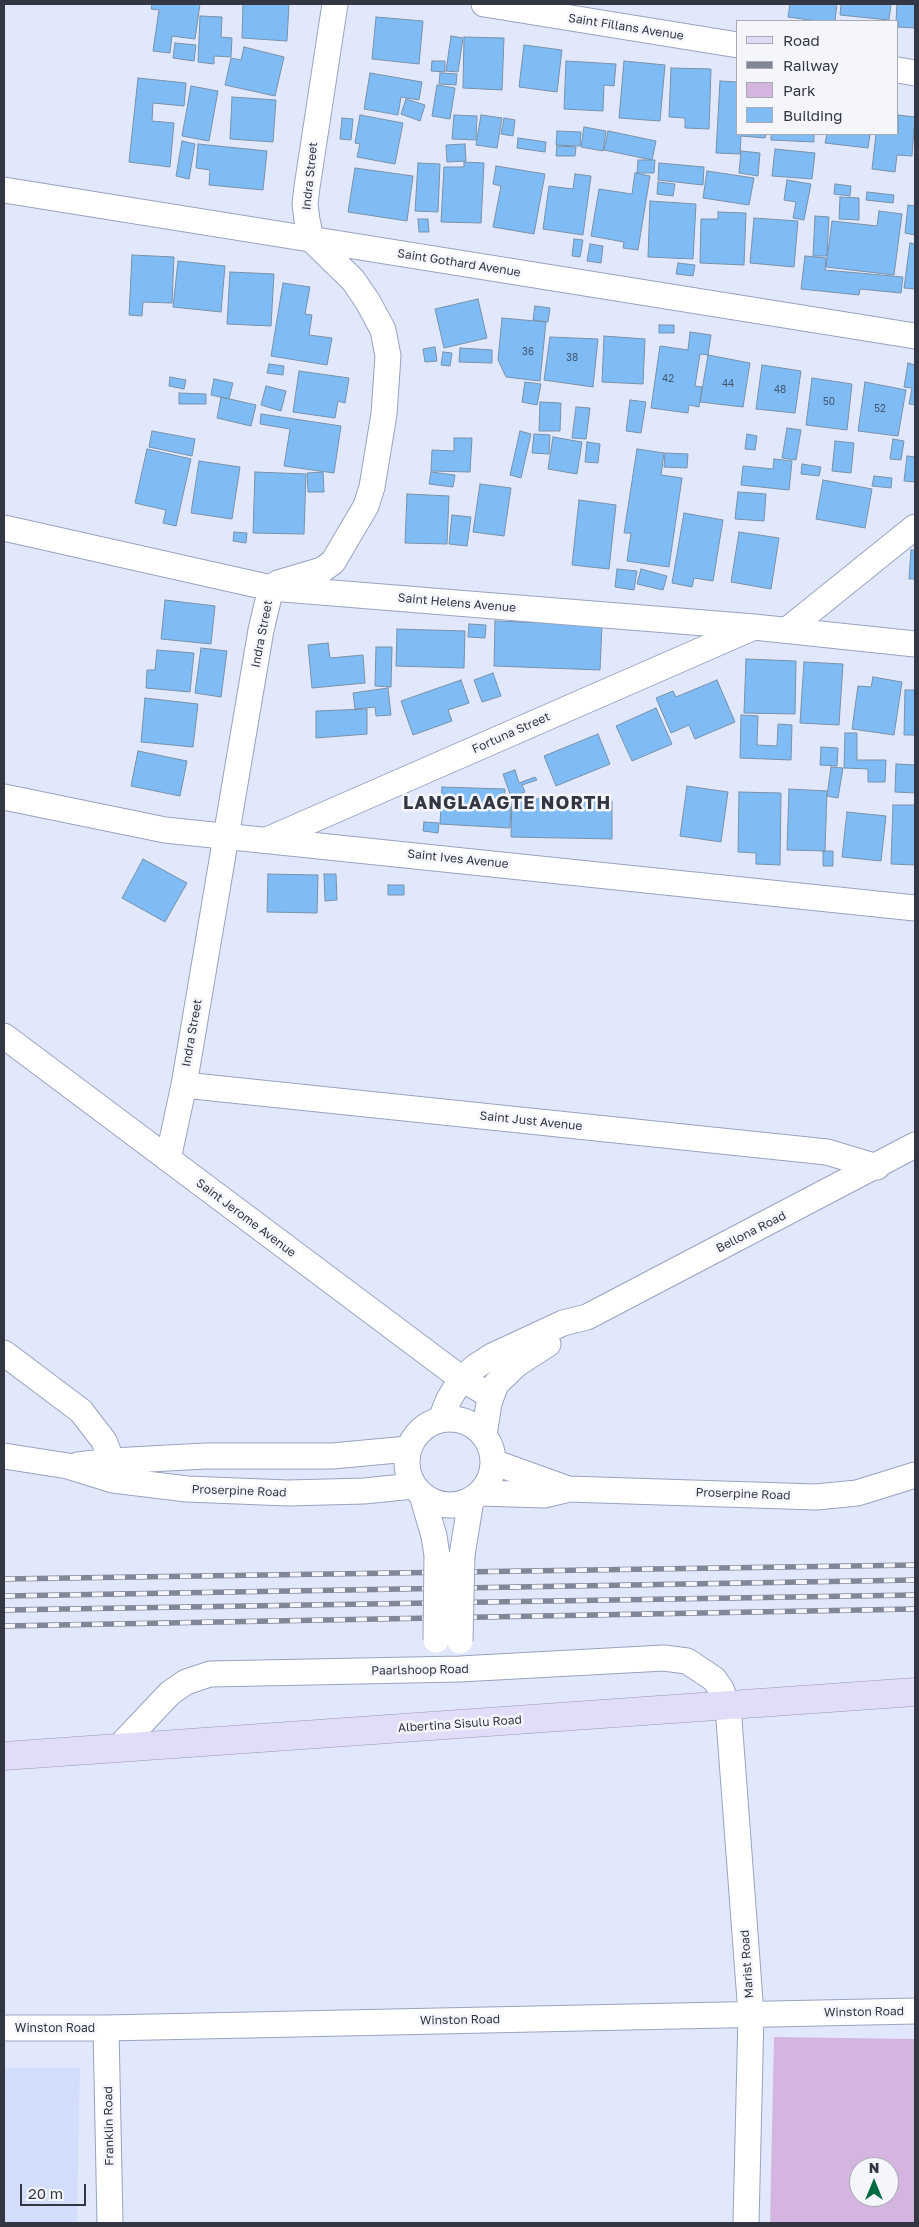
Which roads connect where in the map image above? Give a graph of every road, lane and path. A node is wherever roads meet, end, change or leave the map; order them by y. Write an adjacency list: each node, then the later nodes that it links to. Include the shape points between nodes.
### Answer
1 (335, 4): 7 (street, Indra Street, via 305,204)
2 (484, 4): 3 (street, Saint Fillans Avenue)
3 (736, 44)
4 (899, 70): 5 (street)
5 (915, 73)
6 (4, 190): 7 (street, Saint Gothard Avenue)
7 (311, 239): 8 (street, Saint Gothard Avenue); 11 (street, Indra Street, via 353,280 383,330 388,356 385,406 372,487 350,535 333,562 322,570)
8 (915, 336)
9 (915, 527): 13 (street)
10 (4, 528): 11 (street, Saint Helens Avenue)
11 (271, 588): 12 (street, Saint Helens Avenue); 16 (street, Indra Street)
12 (754, 627): 13 (street, Saint Helens Avenue); 17 (street, Fortuna Street)
13 (787, 630): 14 (street, Saint Helens Avenue)
14 (915, 644)
15 (4, 797): 16 (street, Saint Ives Avenue, via 165,830)
16 (225, 837): 17 (street, Saint Ives Avenue); 20 (street, Indra Street)
17 (268, 839): 18 (street, Saint Ives Avenue)
18 (915, 908)
19 (4, 1036): 22 (street, Saint Jerome Avenue)
20 (184, 1085): 22 (street, Indra Street); 23 (street, Saint Just Avenue, via 827,1152)
21 (915, 1145): 23 (street, Bellona Road)
22 (168, 1159): 26 (street, Saint Jerome Avenue)
23 (877, 1167): 24 (street, Bellona Road)
24 (587, 1317): 26 (street, Bellona Road, via 562,1323 513,1345 475,1367); 27 (street, Bellona Road, via 569,1333 517,1364 496,1384)
25 (4, 1353): 32 (street, via 81,1412 104,1440)
26 (462, 1379): 27 (street, Saint Jerome Avenue); 28 (street, Bellona Road, via 454,1388)
27 (491, 1396): 29 (street)
28 (441, 1419): 29 (street, via 457,1419); 30 (street, via 420,1430)
29 (484, 1435): 33 (street, via 491,1448)
30 (408, 1449): 32 (street, Proserpine Road, via 332,1456 204,1456); 37 (street, via 408,1474)
31 (4, 1456): 34 (street, Proserpine Road)
32 (112, 1461): 34 (street, Proserpine Road)
33 (493, 1462): 36 (street, Proserpine Road); 38 (street, via 490,1479)
34 (68, 1466): 37 (street, Proserpine Road, via 114,1480 187,1489 288,1492)
35 (915, 1475): 36 (street, Proserpine Road, via 836,1496)
36 (568, 1489): 38 (street, Proserpine Road, via 544,1496)
37 (417, 1490): 38 (street, Proserpine Road, via 438,1504 460,1504); 39 (street, bridge, via 434,1536)
38 (476, 1496): 39 (street, bridge)
39 (448, 1640): 40 (street)
40 (448, 1669): 42 (street, Paarlshoop Road, via 664,1658 687,1661 714,1679); 43 (street, Paarlshoop Road, via 210,1674 186,1682 170,1693)
41 (915, 1692): 42 (main road, Albertina Sisulu Road)
42 (728, 1706): 43 (main road, Albertina Sisulu Road); 46 (street, Marist Road)
43 (118, 1748): 44 (main road, Albertina Sisulu Road)
44 (4, 1756)
45 (915, 2011): 46 (street, Winston Road)
46 (751, 2014): 48 (street, Winston Road); 50 (street, Marist Road)
47 (4, 2028): 48 (street, Winston Road)
48 (106, 2028): 49 (street, Franklin Road)
49 (110, 2223)
50 (746, 2223)

